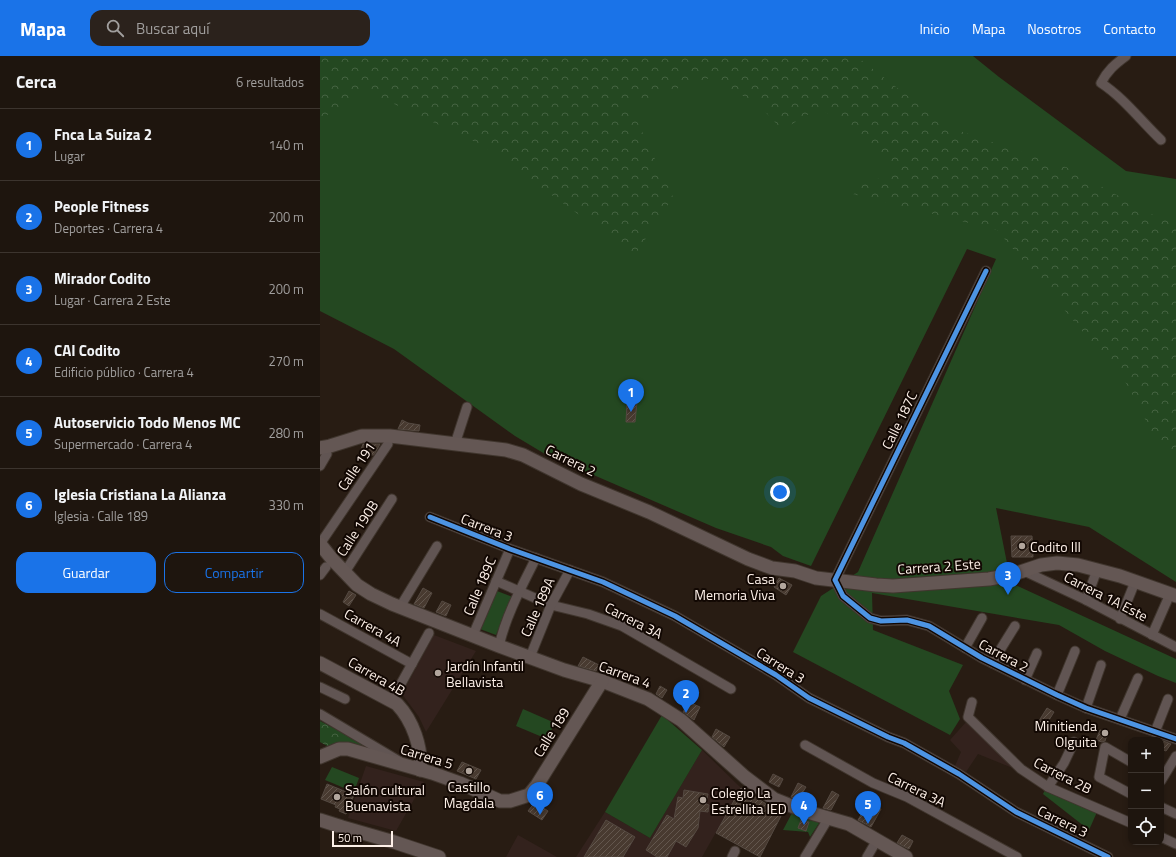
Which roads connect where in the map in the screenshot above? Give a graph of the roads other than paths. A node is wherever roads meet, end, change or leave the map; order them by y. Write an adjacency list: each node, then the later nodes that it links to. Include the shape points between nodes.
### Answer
1 (1126, 56): 2 (street, via 1105,74 1101,83)
2 (1161, 140)
3 (986, 271): 22 (street, Calle 187C)
4 (467, 407): 6 (street)
5 (388, 444): 11 (street, Calle 191)
6 (455, 444): 7 (main road, Carrera 2, via 376,435 362,436); 19 (main road, Carrera 2, via 506,450 523,455 570,479 649,512 748,559 772,568)
7 (323, 451): 8 (street)
8 (320, 466)
9 (392, 499): 20 (street, Calle 190B)
10 (430, 517): 13 (street, Carrera 3)
11 (320, 544): 20 (main road, Carrera 4)
12 (437, 546): 29 (street)
13 (510, 549): 14 (street, Carrera 3); 23 (street, Calle 189C)
14 (536, 558): 16 (street, Carrera 3); 25 (street)
15 (326, 567): 21 (street)
16 (570, 570): 28 (street, Calle 189A); 86 (street, Carrera 3, via 603,582 675,616 776,675 809,698 904,743 959,774 1016,812)
17 (1022, 570): 18 (main road, Carrera 2 Este, via 1057,563); 22 (main road, Carrera 2 Este, via 989,579 893,586); 27 (street, Carrera 1A Este)
18 (1097, 570): 24 (main road, Carrera 2 Este); 27 (street)
19 (795, 571): 22 (main road, Carrera 2 Este, via 816,578)
20 (345, 572): 29 (main road, Carrera 4, via 357,585 371,594)
21 (320, 575)
22 (835, 580): 39 (street, Carrera 2, via 843,596 870,618 881,621 907,620 929,626)
23 (496, 581): 25 (street, Carrera 3A); 35 (street, Calle 189C)
24 (1135, 582): 26 (main road, Carrera 2 Este); 32 (street)
25 (519, 591): 28 (street, Carrera 3A); 37 (street)
26 (1173, 595): 36 (street)
27 (1086, 600): 32 (street, Carrera 1A Este)
28 (552, 605): 42 (street, Calle 189A); 51 (street, Carrera 3A, via 622,626)
29 (400, 607): 35 (main road, Carrera 4)
30 (320, 614): 45 (street, Carrera 4A)
31 (982, 618): 39 (street)
32 (1120, 619): 36 (street, Carrera 1A Este)
33 (1015, 626): 44 (street)
34 (429, 633): 45 (street)
35 (473, 635): 37 (main road, Carrera 4)
36 (1152, 635): 38 (street, Carrera 1A Este)
37 (499, 646): 42 (main road, Carrera 4)
38 (1176, 647)
39 (965, 648): 44 (street, Carrera 2)
40 (1075, 651): 52 (street)
41 (1037, 653): 48 (street)
42 (530, 656): 49 (main road, Carrera 4, via 564,670)
43 (320, 663): 55 (main road, Carrera 4B)
44 (992, 663): 48 (street, Carrera 2)
45 (412, 664): 55 (street)
46 (1101, 665): 57 (street)
47 (1138, 678): 59 (street)
48 (1025, 680): 52 (street, Carrera 2)
49 (602, 681): 72 (main road, Calle 189, via 537,785 529,795); 75 (main road, Carrera 4, via 648,699 681,720 744,777 774,799)
50 (320, 687): 53 (street)
51 (732, 689)
52 (1057, 695): 57 (street, Carrera 2)
53 (345, 699)
54 (1168, 699): 60 (street)
55 (392, 700): 68 (main road, Carrera 4B, via 409,720 420,753)
56 (972, 702): 70 (street, Carrera 2B, via 968,717 1021,769)
57 (1086, 708): 59 (street, Carrera 2)
58 (320, 714): 67 (street, via 397,759)
59 (1120, 719): 60 (street, Carrera 2)
60 (1155, 732): 61 (street, Carrera 2)
61 (1176, 739)
62 (1074, 742): 70 (street)
63 (805, 745): 85 (street, Carrera 3A)
64 (323, 752): 67 (main road, Carrera 5, via 348,750)
65 (1176, 756): 69 (street)
66 (1128, 760): 71 (street, via 1105,747 1099,777)
67 (402, 765): 68 (main road, Carrera 5)
68 (420, 770): 72 (main road, Carrera 5, via 460,783 500,801 510,801)
69 (1164, 775)
70 (1048, 787): 77 (street, Carrera 2B)
71 (1128, 792)
72 (524, 796)
73 (1164, 808): 74 (street)
74 (1176, 814)
75 (828, 819): 79 (main road, Carrera 4, via 849,824); 82 (street)
76 (320, 820): 81 (main road)
77 (1128, 822)
78 (1164, 838): 80 (street)
79 (877, 840): 83 (street); 84 (main road, Carrera 4)
80 (1176, 844)
81 (439, 857)
82 (805, 857)
83 (867, 857)
84 (906, 857)
85 (1017, 857)
86 (1108, 857)

